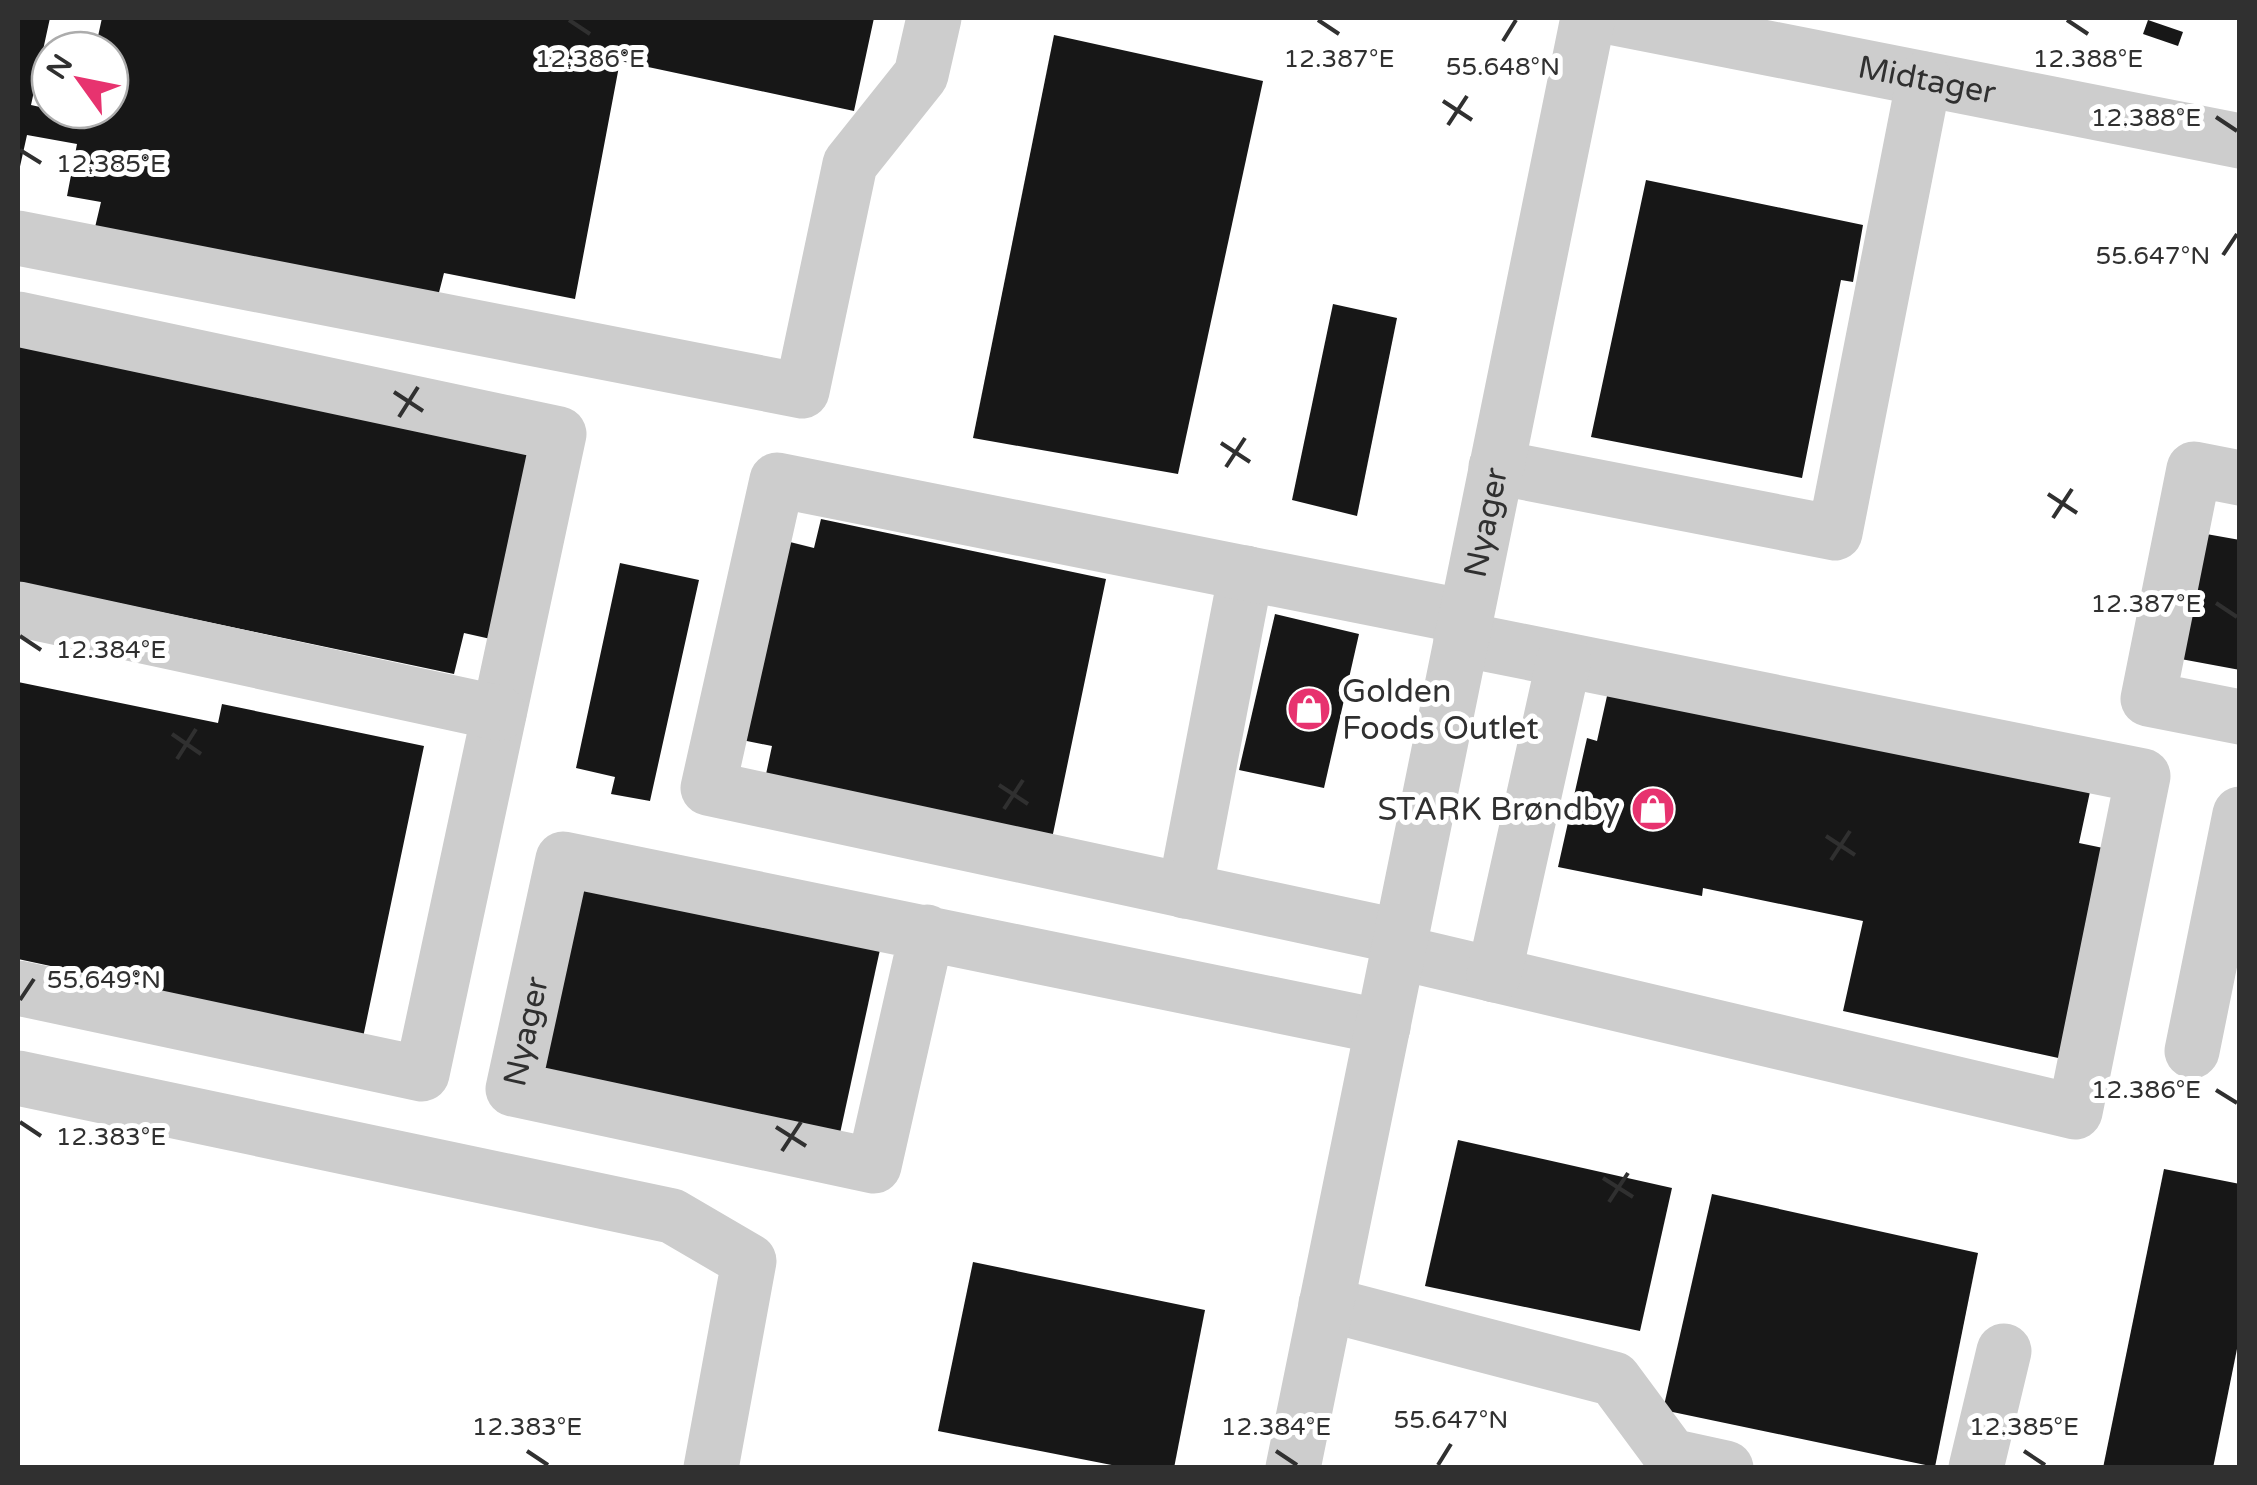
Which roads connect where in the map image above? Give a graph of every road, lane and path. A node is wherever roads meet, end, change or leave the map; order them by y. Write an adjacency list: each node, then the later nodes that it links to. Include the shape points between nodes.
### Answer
1 (934, 18): 6 (street, via 921,74 850,164 802,391)
2 (1588, 18): 8 (street, Nyager)
3 (1615, 18): 4 (street, Midtager)
4 (1924, 79): 5 (street, Midtager); 8 (street, via 1835,532)
5 (2240, 142)
6 (18, 238)
7 (18, 318): 14 (street, via 559,434)
8 (1496, 466): 12 (street, Nyager)
9 (2240, 478): 15 (street, via 2194,469 2148,699)
10 (1246, 573): 12 (street); 17 (street); 17 (street, via 777,480 708,788)
11 (18, 608): 14 (street)
12 (1464, 628): 13 (street); 19 (street, Nyager)
13 (1564, 660): 20 (street); 20 (street, via 2143,776 2075,1112)
14 (499, 714): 21 (street, via 422,1074)
15 (2240, 717)
16 (2240, 814): 23 (street)
17 (1185, 891): 19 (street)
18 (927, 932): 18 (street, Nyager, via 563,859 513,1090 874,1166); 22 (street, Nyager)
19 (1399, 945): 20 (street); 22 (street, Nyager)
20 (1494, 976)
21 (18, 988)
22 (1383, 1027): 25 (street, Nyager)
23 (2192, 1051)
24 (18, 1078): 27 (street, via 672,1216 749,1261)
25 (1326, 1304): 28 (street, Nyager); 29 (street, via 1614,1378 1671,1456)
26 (2004, 1351): 30 (street)
27 (711, 1468)
28 (1293, 1468)
29 (1726, 1468)
30 (1976, 1468)

